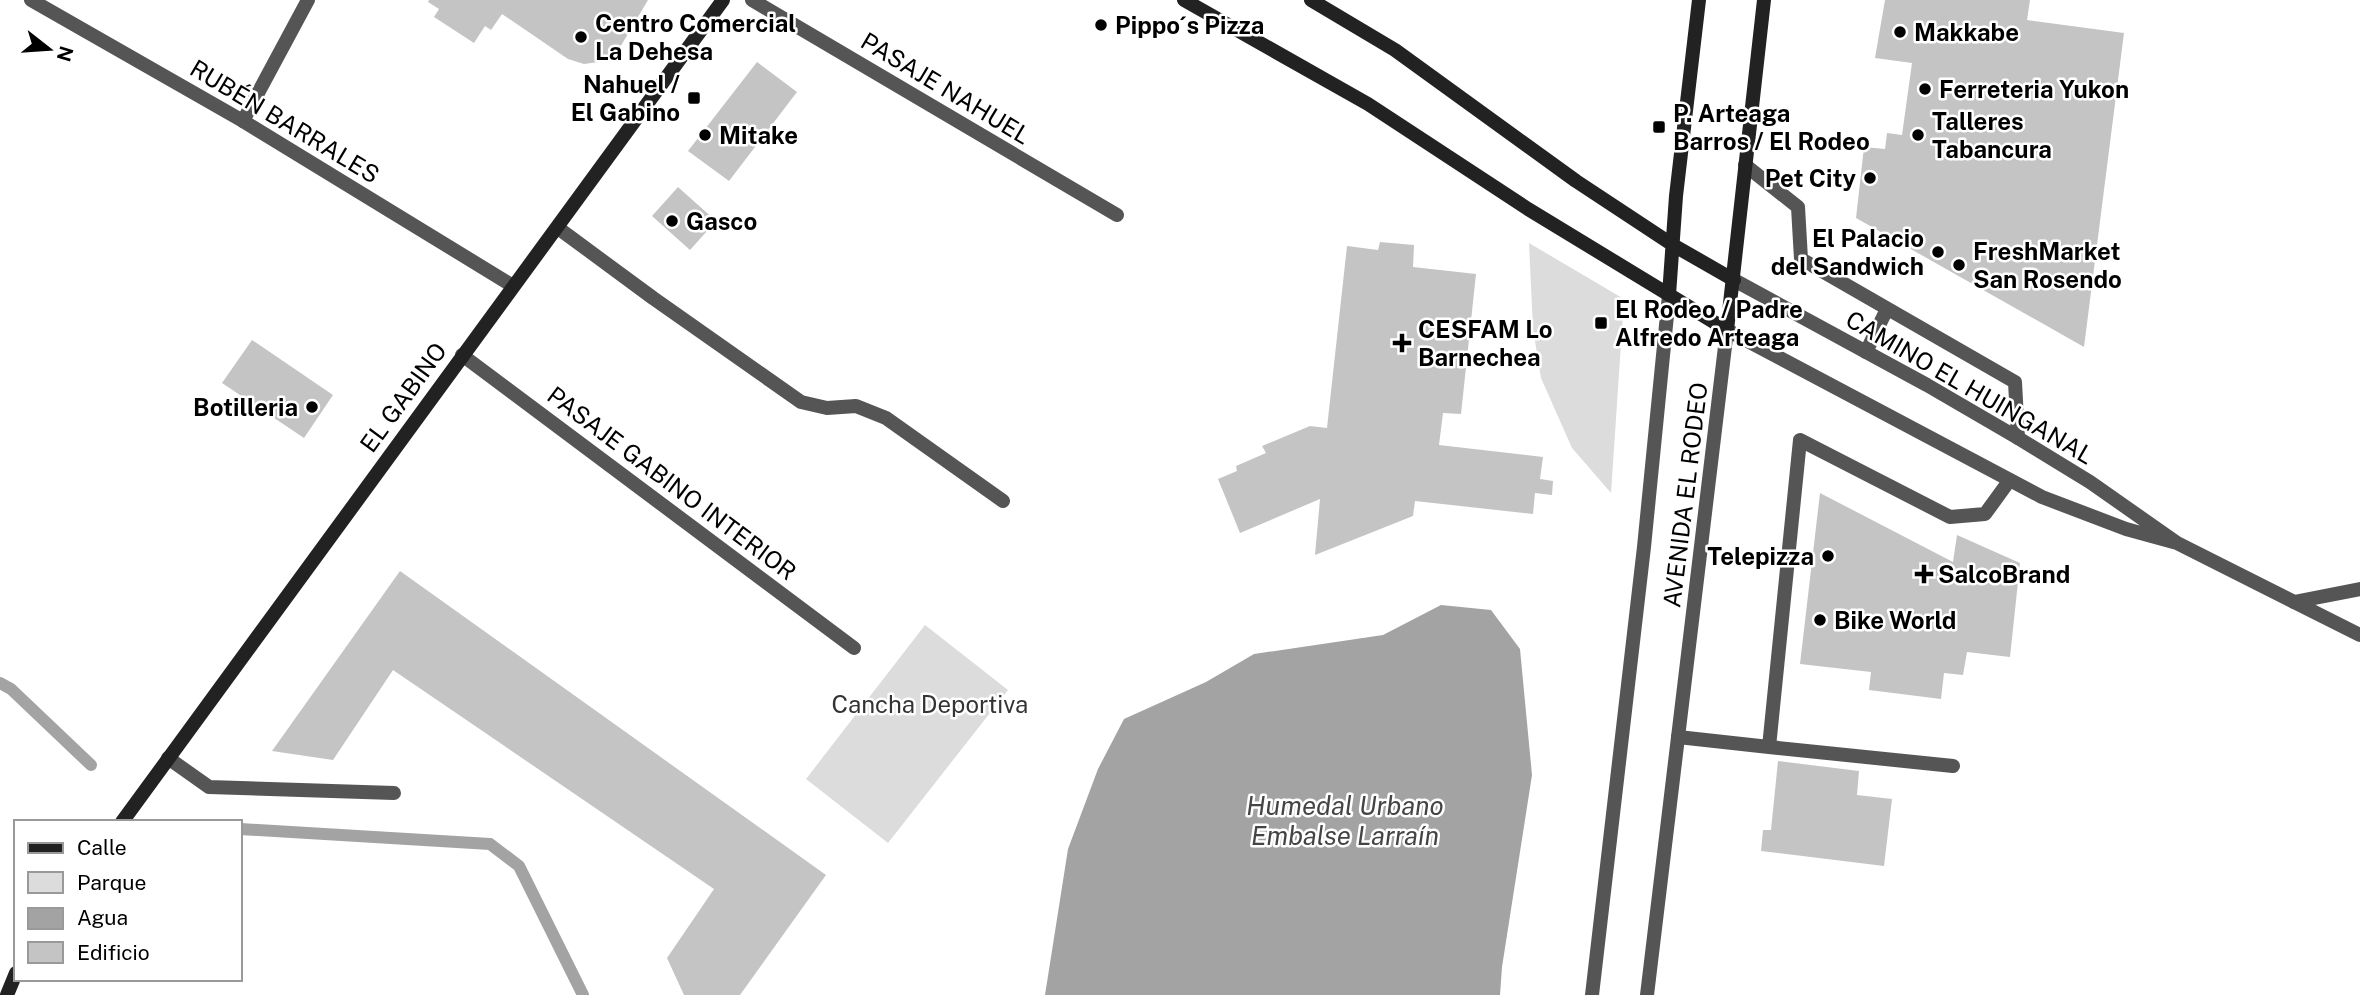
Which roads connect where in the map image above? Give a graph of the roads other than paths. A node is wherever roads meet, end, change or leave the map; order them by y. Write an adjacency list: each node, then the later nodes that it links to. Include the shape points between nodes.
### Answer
1 (31, 0): 9 (street, RUBÉN BARRALES)
2 (308, 0): 9 (street)
3 (723, 0): 12 (main road, EL GABINO)
4 (752, 0): 11 (street, PASAJE NAHUEL)
5 (1184, 0): 16 (main road, via 1368,104)
6 (1311, 0): 13 (main road, via 1395,50)
7 (1699, 0): 13 (main road, AVENIDA EL RODEO)
8 (1764, 0): 10 (main road, AVENIDA EL RODEO)
9 (243, 121): 15 (street, RUBÉN BARRALES)
10 (1745, 165): 14 (main road, AVENIDA EL RODEO); 17 (street, via 1798,207 1801,259)
11 (1117, 215)
12 (558, 228): 15 (main road, EL GABINO); 23 (street, via 802,402 827,408 856,405 886,418)
13 (1673, 245): 14 (main road); 16 (main road, AVENIDA EL RODEO)
14 (1734, 281): 18 (main road, AVENIDA EL RODEO); 19 (street, CAMINO EL HUINGANAL)
15 (513, 286): 20 (main road, EL GABINO)
16 (1669, 295): 18 (main road); 37 (street, AVENIDA EL RODEO)
17 (1887, 309): 19 (street); 21 (street, via 2015,382)
18 (1727, 330): 22 (street, CAMINO EL HUINGANAL); 29 (street, AVENIDA EL RODEO)
19 (1866, 352): 21 (street, CAMINO EL HUINGANAL)
20 (463, 355): 28 (street, PASAJE GABINO INTERIOR); 31 (main road, EL GABINO)
21 (2018, 438): 24 (street, CAMINO EL HUINGANAL)
22 (2009, 481): 24 (street, CAMINO EL HUINGANAL, via 2076,511); 30 (street, via 1984,514 1950,517 1800,440)
23 (1003, 501)
24 (2177, 542): 26 (street, CAMINO EL HUINGANAL)
25 (2360, 589): 26 (street)
26 (2294, 602): 27 (street, CAMINO EL HUINGANAL)
27 (2360, 635)
28 (854, 648)
29 (1678, 737): 30 (street); 38 (street, AVENIDA EL RODEO)
30 (1769, 747): 32 (street)
31 (168, 758): 33 (street, via 209,787); 34 (main road, EL GABINO)
32 (1953, 766)
33 (394, 793)
34 (123, 820)
35 (14, 977): 36 (main road)
36 (6, 995)
37 (1592, 995)
38 (1647, 995)

